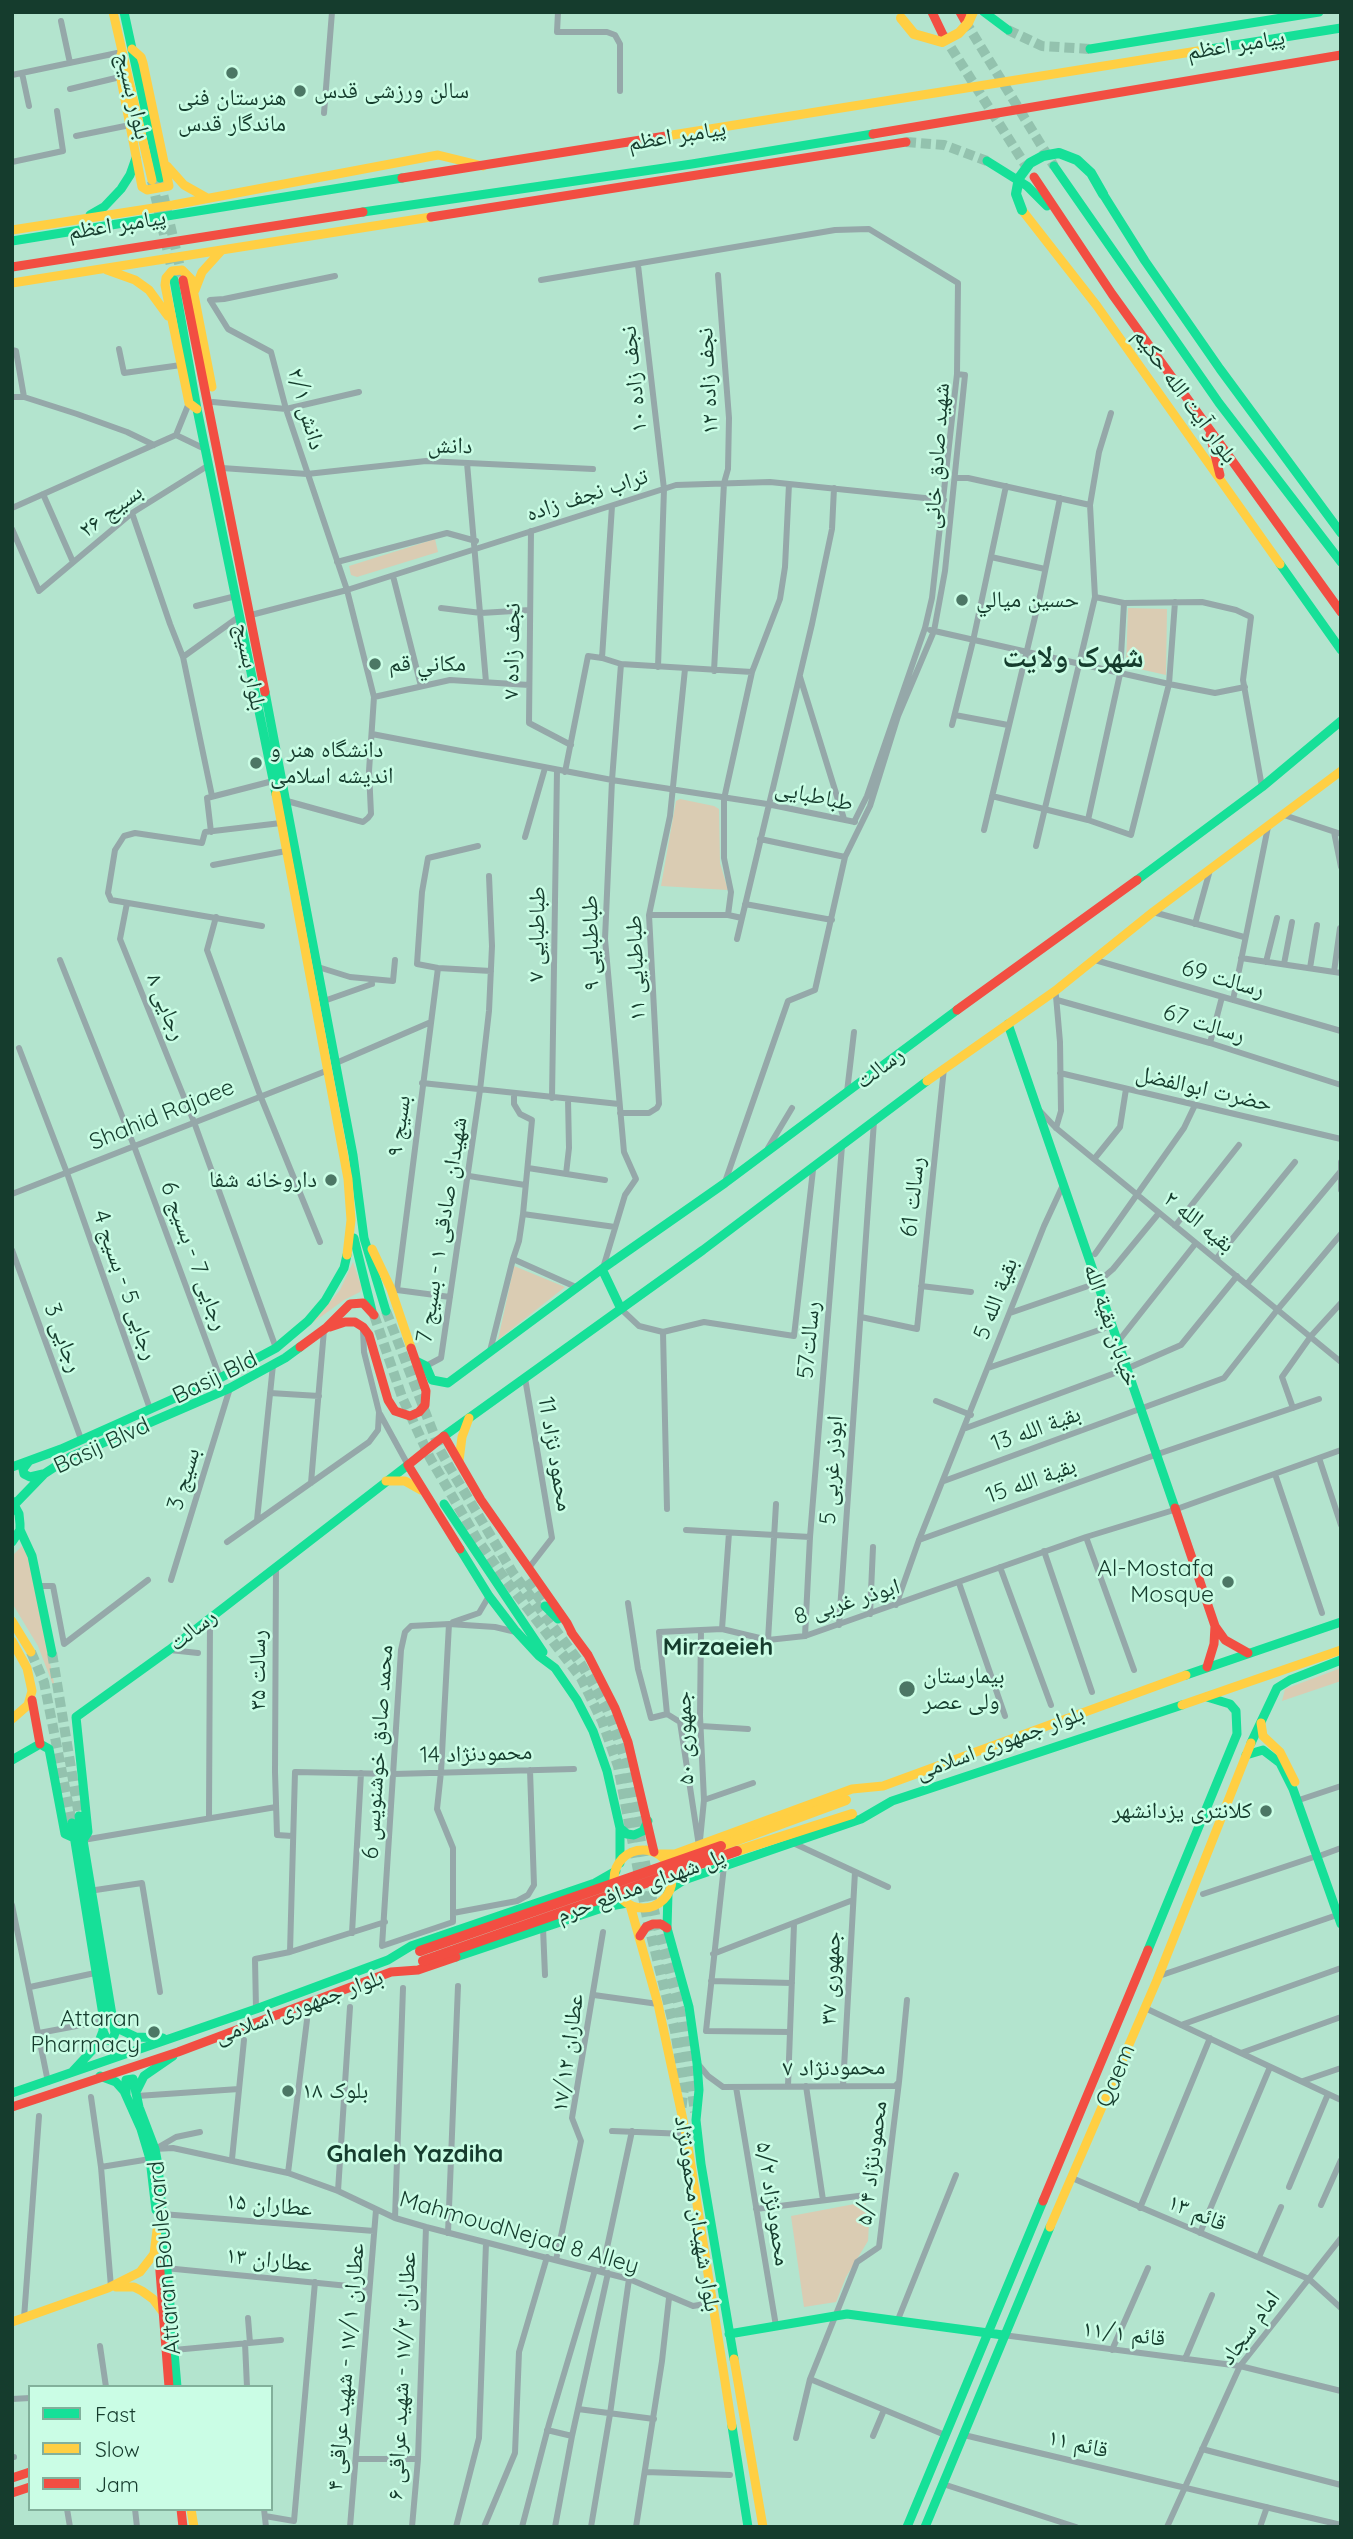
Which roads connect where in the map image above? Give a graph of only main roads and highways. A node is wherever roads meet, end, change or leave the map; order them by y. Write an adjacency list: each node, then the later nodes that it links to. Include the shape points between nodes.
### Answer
1 (113, 12): 12 (main road, بلوار بسیج)
2 (124, 12): 12 (main road, بلوار بسیج)
3 (932, 12): 10 (main road)
4 (973, 12): 7 (main road, bridge, via 959,33 942,42 914,34)
5 (984, 12): 9 (main road)
6 (1318, 12): 11 (main road)
7 (900, 15)
8 (1341, 28): 20 (main road, پیامبر اعظم)
9 (1008, 30)
10 (943, 35)
11 (1090, 49)
12 (127, 50): 15 (main road, via 118,64); 17 (main road, via 143,63); 23 (main road, بلوار بسیج)
13 (1341, 55): 18 (main road, پیامبر اعظم)
14 (906, 142): 21 (main road)
15 (136, 157): 17 (main road, via 142,187 147,190 169,186); 28 (main road, via 121,190)
16 (987, 161): 29 (main road, via 1027,186)
17 (164, 163): 25 (main road, via 184,185)
18 (692, 164): 21 (main road); 24 (main road, پیامبر اعظم)
19 (1055, 166): 43 (main road, بلوار آیت الله حکیم, via 1219,403)
20 (487, 167): 25 (main road, via 438,155); 26 (main road, پیامبر اعظم)
21 (685, 177): 27 (main road)
22 (1034, 177): 29 (main road, بلوار آیت الله حکیم)
23 (156, 179)
24 (487, 192): 27 (main road); 33 (main road, پیامبر اعظم)
25 (207, 198): 26 (main road)
26 (174, 210): 28 (main road); 31 (main road, پیامبر اعظم)
27 (458, 214): 32 (main road)
28 (83, 219): 30 (main road)
29 (1060, 219): 40 (main road, بلوار آیت الله حکیم)
30 (12, 230)
31 (12, 241)
32 (221, 251): 34 (main road); 36 (main road, via 202,272)
33 (12, 267)
34 (103, 269): 35 (main road); 37 (main road, via 149,290)
35 (12, 283)
36 (194, 294): 37 (main road, via 186,272 169,274 165,285); 38 (main road)
37 (173, 323): 39 (main road)
38 (211, 405): 39 (main road, بلوار بسیج, via 178,280); 45 (main road, بلوار بسیج)
39 (193, 406): 45 (main road, بلوار بسیج, via 236,596)
40 (1208, 428): 41 (main road); 44 (main road, بلوار آیت الله حکیم)
41 (1221, 480): 42 (main road, bridge, via 1097,306 1021,211 1016,194 1019,178 1030,163 1059,153 1077,159 1091,173 1144,261); 46 (main road)
42 (1341, 533)
43 (1341, 562)
44 (1341, 612)
45 (245, 616): 49 (main road, بلوار بسیج, via 286,851); 49 (main road, بلوار بسیج, via 287,801)
46 (1341, 650)
47 (1341, 721): 53 (main road, رسالت, via 1185,846)
48 (1341, 771): 51 (main road, رسالت, via 1153,912 1056,995)
49 (306, 929): 50 (main road, بلوار بسیج)
50 (308, 945): 52 (main road, بلوار بسیج, via 326,1071); 52 (main road, بلوار بسیج, via 318,967 353,1155)
51 (1008, 1024): 54 (main road, رسالت); 74 (main road, خیابان بقیة الله)
52 (355, 1218): 55 (main road); 56 (main road, Basij Blvd, via 356,1254 373,1315 356,1302); 57 (main road); 60 (main road, Basij Bld, via 344,1268 335,1286 308,1321 276,1348 220,1378)
53 (602, 1269): 54 (main road); 57 (main road, رسالت, via 448,1383 432,1380)
54 (621, 1309): 58 (main road, رسالت)
55 (386, 1311)
56 (325, 1329): 57 (main road, via 345,1322 363,1326 390,1406 406,1416 419,1412 427,1401); 64 (main road, Basij Blvd, via 230,1388 70,1457)
57 (421, 1363)
58 (469, 1418): 59 (main road, رسالت); 61 (main road)
59 (444, 1436): 61 (main road); 62 (main road, رسالت)
60 (29, 1461): 63 (main road, Basij Bld); 64 (main road, via 24,1474)
61 (459, 1462): 75 (main road)
62 (408, 1465): 65 (main road, رسالت); 66 (main road)
63 (12, 1467)
64 (44, 1474): 67 (main road, Basij Blvd)
65 (386, 1481): 66 (main road, via 405,1481); 97 (main road, رسالت, via 76,1717 88,1832)
66 (425, 1493): 83 (main road, via 489,1596 516,1632)
67 (13, 1503): 69 (main road)
68 (444, 1504): 83 (main road)
69 (20, 1530): 70 (main road); 79 (main road, via 40,1586)
70 (12, 1542)
71 (545, 1605): 75 (main road)
72 (12, 1621): 78 (main road)
73 (1341, 1622): 80 (main road, بلوار جمهوری اسلامی)
74 (1215, 1626): 80 (main road, خیابان بقیة الله, via 1225,1640); 82 (main road, خیابان بقیة الله)
75 (573, 1635): 95 (main road, via 615,1708)
76 (12, 1641): 85 (main road, via 27,1668)
77 (1341, 1650): 84 (main road, بلوار جمهوری اسلامی)
78 (31, 1652)
79 (52, 1653)
80 (1248, 1653): 82 (main road, بلوار جمهوری اسلامی)
81 (1341, 1660): 86 (main road, Qaem, via 1278,1688)
82 (1208, 1667): 92 (main road, بلوار جمهوری اسلامی)
83 (555, 1668): 96 (main road, via 593,1731)
84 (1207, 1697): 93 (main road, بلوار جمهوری اسلامی); 113 (main road, Qaem, via 1230,1704 1236,1711 1237,1734)
85 (32, 1698): 87 (main road); 88 (main road)
86 (1261, 1718): 89 (main road, Qaem); 91 (main road, via 1263,1736 1280,1752)
87 (12, 1719)
88 (40, 1744): 90 (main road); 97 (main road, via 49,1749 65,1834)
89 (1246, 1755): 91 (main road, via 1256,1750 1271,1754); 114 (main road, Qaem)
90 (12, 1760)
91 (1288, 1773): 100 (main road); 100 (main road, via 1302,1799)
92 (883, 1786): 99 (main road, بلوار جمهوری اسلامی, via 843,1792); 110 (main road, پل شهدای مدافع حرم, bridge)
93 (892, 1801): 102 (main road, بلوار جمهوری اسلامی, via 861,1819); 110 (main road, پل شهدای مدافع حرم, bridge)
94 (75, 1819): 97 (main road)
95 (648, 1822): 96 (main road, via 634,1835); 98 (main road)
96 (620, 1828): 101 (main road)
97 (79, 1839): 115 (main road); 115 (main road, via 94,1973)
98 (656, 1853): 99 (main road, بلوار جمهوری اسلامی); 101 (main road, via 632,1852); 104 (main road, via 670,1867)
99 (675, 1854): 102 (main road, via 676,1868)
100 (1319, 1855): 107 (main road)
101 (618, 1867): 103 (main road, بلوار جمهوری اسلامی); 105 (main road, via 615,1886)
102 (684, 1880): 104 (main road, بلوار جمهوری اسلامی)
103 (579, 1888): 106 (main road, via 589,1899); 111 (main road, بلوار جمهوری اسلامی, via 411,1946)
104 (669, 1891): 105 (main road, via 655,1906); 108 (main road, بلوار شهیدان محمودنژاد)
105 (629, 1904): 106 (main road, بلوار جمهوری اسلامی); 109 (main road, بلوار شهیدان محمودنژاد)
106 (589, 1913): 112 (main road, بلوار جمهوری اسلامی, via 418,1970)
107 (1340, 1915)
108 (667, 1928): 109 (main road, via 653,1924); 129 (main road, بلوار شهیدان محمودنژاد, via 689,2007 697,2063 700,2153)
109 (640, 1937): 133 (main road, بلوار شهیدان محمودنژاد, via 686,2134)
110 (421, 1956): 111 (main road, پل شهدای مدافع حرم); 112 (main road, پل شهدای مدافع حرم)
111 (388, 1960): 116 (main road, بلوار جمهوری اسلامی)
112 (391, 1972): 117 (main road, بلوار جمهوری اسلامی)
113 (1128, 2002): 114 (main road); 130 (main road, Qaem)
114 (1144, 2008): 131 (main road, Qaem)
115 (106, 2024): 116 (main road, via 150,2039); 119 (main road, via 89,2056)
116 (174, 2038): 118 (main road, بلوار جمهوری اسلامی)
117 (178, 2052): 118 (main road, بلوار جمهوری اسلامی); 121 (main road, via 148,2073)
118 (103, 2071): 119 (main road, بلوار جمهوری اسلامی); 121 (main road); 122 (main road, بلوار جمهوری اسلامی)
119 (69, 2075): 120 (main road, بلوار جمهوری اسلامی)
120 (12, 2093)
121 (133, 2093): 123 (main road, Attaran Boulevard)
122 (12, 2107)
123 (153, 2154): 124 (main road, Attaran Boulevard); 125 (main road, Attaran Boulevard, via 162,2188)
124 (157, 2230): 125 (main road, Attaran Boulevard); 126 (main road, via 149,2262)
125 (164, 2286): 127 (main road, Attaran Boulevard); 132 (main road, Attaran Boulevard, via 174,2350)
126 (109, 2288): 127 (main road, via 142,2291); 128 (main road)
127 (162, 2311): 132 (main road, Attaran Boulevard)
128 (12, 2322)
129 (729, 2334): 130 (main road, via 847,2314); 134 (main road, بلوار شهیدان محمودنژاد)
130 (988, 2335): 131 (main road); 135 (main road, Qaem)
131 (1003, 2335): 136 (main road, Qaem)
132 (170, 2385)
133 (748, 2527)
134 (763, 2527)
135 (907, 2527)
136 (925, 2527)

